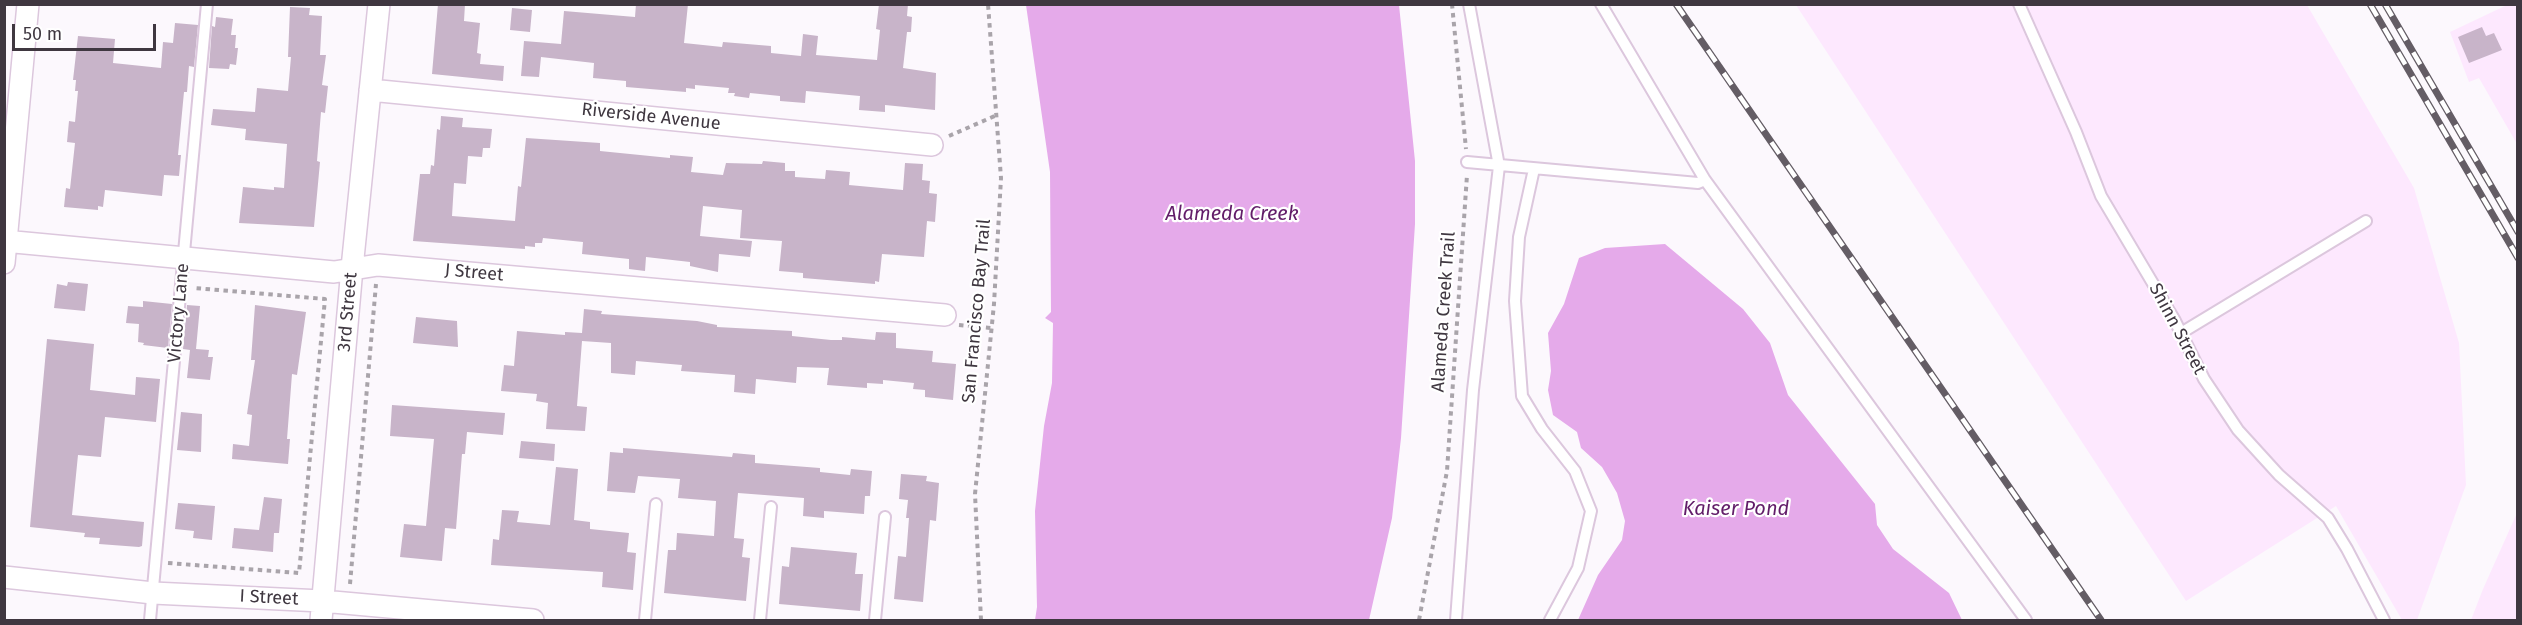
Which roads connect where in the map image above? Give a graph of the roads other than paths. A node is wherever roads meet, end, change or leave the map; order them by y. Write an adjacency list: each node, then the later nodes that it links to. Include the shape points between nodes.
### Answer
1 (28, 4): 14 (street)
2 (207, 4): 15 (lane, Victory Lane)
3 (379, 4): 7 (street, 3rd Street)
4 (1469, 4): 10 (lane)
5 (1601, 4): 12 (lane)
6 (2019, 4): 19 (lane, Shinn Street, via 2101,196)
7 (370, 90): 8 (street, Riverside Avenue); 17 (street, 3rd Street)
8 (932, 145)
9 (1467, 162): 10 (lane)
10 (1499, 166): 11 (lane); 31 (lane, via 1473,390)
11 (1534, 169): 12 (lane, via 1698,183); 32 (lane, via 1519,237 1515,301 1522,396 1575,471 1591,511 1578,568)
12 (1705, 180): 33 (lane)
13 (2366, 221): 19 (lane)
14 (5, 241): 15 (street, J Street); 16 (street)
15 (184, 259): 17 (street, J Street, via 334,272); 24 (lane, Victory Lane)
16 (4, 263)
17 (352, 268): 18 (street, J Street, via 378,265); 25 (street, 3rd Street)
18 (945, 315)
19 (2181, 333): 34 (lane, Shinn Street, via 2204,380 2238,430 2279,475 2328,518)
20 (656, 504): 28 (lane)
21 (771, 507): 29 (lane)
22 (885, 518): 30 (lane)
23 (4, 577): 24 (street, I Street)
24 (153, 593): 25 (street, I Street); 26 (lane, Victory Lane)
25 (322, 611): 27 (street, I Street, via 348,603)
26 (150, 621)
27 (533, 621)
28 (645, 621)
29 (760, 621)
30 (875, 621)
31 (1456, 621)
32 (1550, 621)
33 (2026, 621)
34 (2384, 621)

